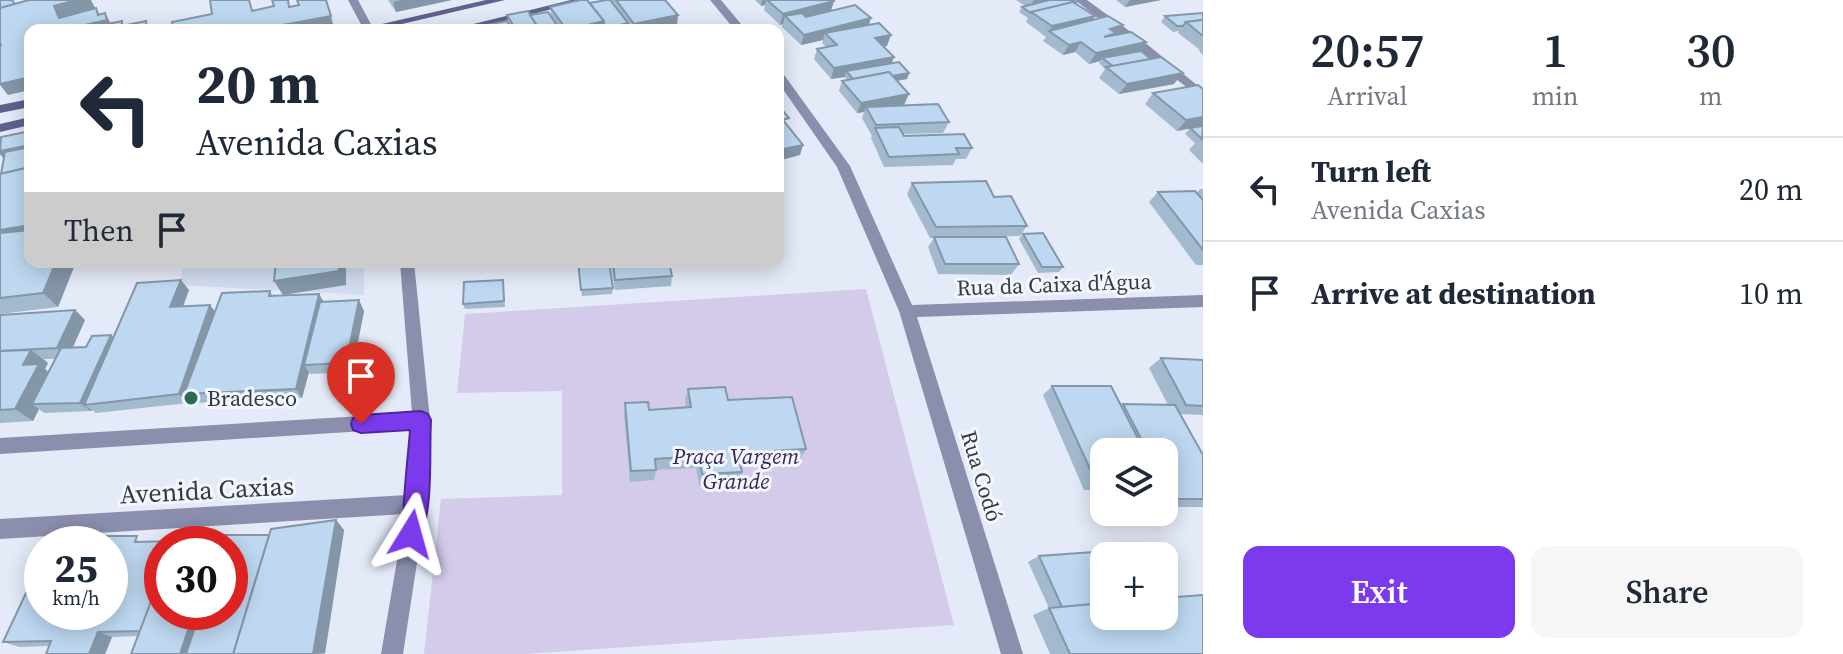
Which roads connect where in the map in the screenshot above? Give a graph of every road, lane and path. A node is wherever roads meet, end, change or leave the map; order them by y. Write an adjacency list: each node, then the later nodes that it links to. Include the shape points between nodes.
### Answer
1 (353, 0): 6 (street)
2 (500, 0): 7 (street)
3 (584, 0): 8 (street)
4 (715, 0): 9 (street)
5 (1080, 0): 11 (street)
6 (364, 24)
7 (389, 24)
8 (480, 24)
9 (736, 24)
10 (784, 82): 18 (street, Rua Codó, via 843,166)
11 (1203, 96)
12 (24, 104): 13 (street)
13 (0, 109)
14 (24, 122): 15 (street)
15 (0, 128)
16 (408, 268): 19 (street)
17 (1203, 301): 18 (street, Rua da Caixa d'Água)
18 (907, 311): 24 (street, Rua Codó)
19 (421, 420): 20 (street); 21 (street)
20 (0, 446)
21 (416, 504): 22 (street, Avenida Caxias); 23 (street)
22 (0, 529)
23 (392, 654)
24 (1012, 654)

